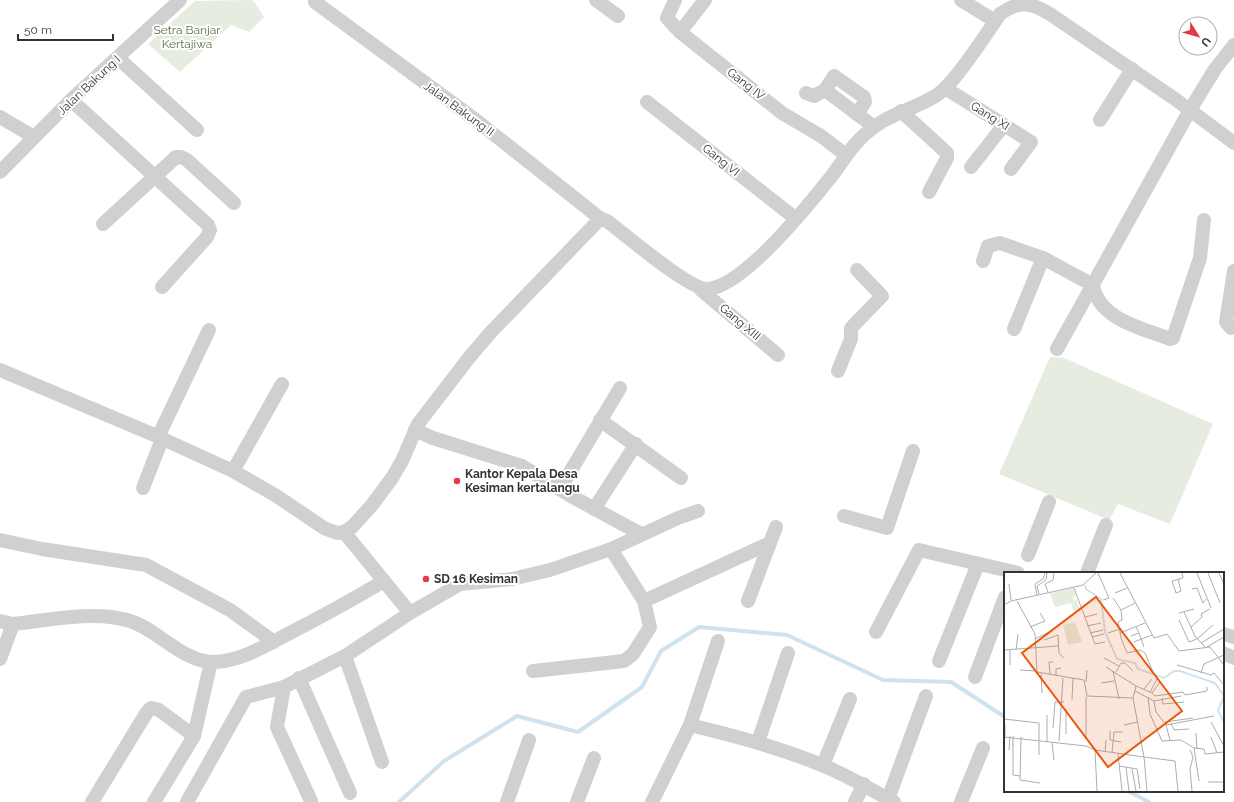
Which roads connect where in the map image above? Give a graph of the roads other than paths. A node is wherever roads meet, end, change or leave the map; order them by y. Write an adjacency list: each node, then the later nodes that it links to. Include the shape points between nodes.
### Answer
1 (180, 0): 13 (street, Jalan Bakung I)
2 (596, 0): 9 (street)
3 (675, 0): 11 (street, Gang IV, via 667,18)
4 (705, 0): 11 (street)
5 (961, 0): 10 (street)
6 (315, 2): 36 (street, Jalan Bakung II, via 477,122)
7 (1010, 2): 8 (street); 10 (street)
8 (1033, 2): 14 (street)
9 (618, 16)
10 (995, 21): 15 (street)
11 (680, 32): 28 (street, Gang IV, via 782,113 821,136)
12 (1234, 45): 19 (street, via 1215,69)
13 (118, 58): 17 (street, Jalan Bakung I); 25 (street)
14 (1132, 69): 19 (street); 22 (street)
15 (945, 88): 20 (street, via 924,102); 23 (street, Gang XI)
16 (806, 93): 24 (street, via 814,96 825,90)
17 (71, 100): 26 (street, Jalan Bakung I); 32 (street)
18 (647, 102): 35 (street, Gang VI)
19 (1190, 110): 27 (street); 43 (street)
20 (901, 112): 24 (street, via 888,116); 33 (street, via 947,153)
21 (0, 116): 26 (street)
22 (1100, 120)
23 (1004, 125): 29 (street); 30 (street, Gang XI, via 1030,141 1030,147)
24 (872, 126): 28 (street)
25 (197, 130)
26 (34, 137): 31 (street, Jalan Bakung I)
27 (1234, 143)
28 (846, 155): 35 (street, via 830,178)
29 (971, 167)
30 (1011, 168)
31 (0, 172)
32 (156, 177): 34 (street, via 176,157 181,157); 38 (street); 44 (street, via 208,225 210,230 207,237)
33 (930, 192)
34 (234, 203)
35 (795, 218): 45 (street, via 745,270 716,288)
36 (601, 219): 45 (street, Jalan Bakung II, via 608,221 680,278); 56 (street, via 490,333 442,391)
37 (1204, 220): 43 (street, via 1200,258 1173,338 1113,316 1095,294)
38 (103, 224)
39 (1043, 258): 40 (street, via 1000,243 988,246); 43 (street); 47 (street)
40 (983, 261)
41 (857, 270): 52 (street, via 882,296 851,328 851,339)
42 (1234, 271): 46 (street, via 1226,322)
43 (1094, 285): 49 (street)
44 (162, 287)
45 (702, 290): 50 (street, Gang XIII)
46 (1231, 328)
47 (1014, 329)
48 (209, 330): 57 (street)
49 (1057, 349)
50 (778, 355)
51 (0, 370): 57 (street)
52 (838, 371)
53 (282, 384): 60 (street)
54 (620, 388): 55 (street)
55 (600, 420): 58 (street); 63 (street)
56 (415, 430): 63 (street, via 522,466); 70 (street, via 392,478 372,505)
57 (160, 438): 60 (street); 62 (street)
58 (636, 444): 61 (street); 65 (street)
59 (913, 451): 67 (street, via 888,527)
60 (233, 471): 70 (street, via 324,528 337,533)
61 (680, 478)
62 (143, 488)
63 (560, 489): 65 (street)
64 (1049, 502): 75 (street)
65 (594, 509): 71 (street)
66 (698, 511): 71 (street)
67 (844, 516)
68 (1106, 525): 78 (street)
69 (776, 527): 73 (street)
70 (344, 532): 79 (street)
71 (641, 534): 74 (street)
72 (0, 540): 89 (street, via 146,565 230,610)
73 (770, 543): 81 (street); 82 (street)
74 (611, 549): 81 (street); 83 (street, via 535,574 460,584)
75 (1028, 555)
76 (978, 564): 77 (street); 85 (street, via 919,550); 95 (street)
77 (1012, 572)
78 (1087, 572)
79 (384, 581): 83 (street); 89 (street)
80 (1004, 600): 98 (street)
81 (644, 601): 97 (street, via 650,629 628,659)
82 (748, 601)
83 (410, 614): 92 (street)
84 (6, 622): 94 (street); 96 (street, via 97,616 120,619 139,624 188,655)
85 (876, 632)
86 (1224, 634): 87 (street)
87 (1234, 638)
88 (718, 641): 103 (street)
89 (274, 642): 96 (street, via 240,657)
90 (788, 653): 106 (street)
91 (1224, 653): 93 (street)
92 (345, 656): 99 (street); 109 (street)
93 (1234, 658)
94 (0, 660)
95 (939, 661)
96 (211, 662): 104 (street)
97 (533, 671)
98 (975, 677)
99 (299, 678): 100 (street); 112 (street)
100 (284, 687): 113 (street, via 277,727); 117 (street, via 246,697)
101 (926, 696): 114 (street)
102 (850, 699): 110 (street)
103 (690, 725): 106 (street); 120 (street)
104 (194, 736): 115 (street, via 159,710 151,708); 116 (street)
105 (530, 740): 118 (street)
106 (758, 742): 110 (street)
107 (983, 748): 122 (street)
108 (594, 758): 119 (street)
109 (382, 762)
110 (823, 765): 111 (street)
111 (864, 784): 114 (street); 121 (street)
112 (350, 793)
113 (312, 800)
114 (891, 800)
115 (92, 802)
116 (154, 802)
117 (187, 802)
118 (507, 802)
119 (577, 802)
120 (652, 802)
121 (855, 802)
122 (961, 802)

